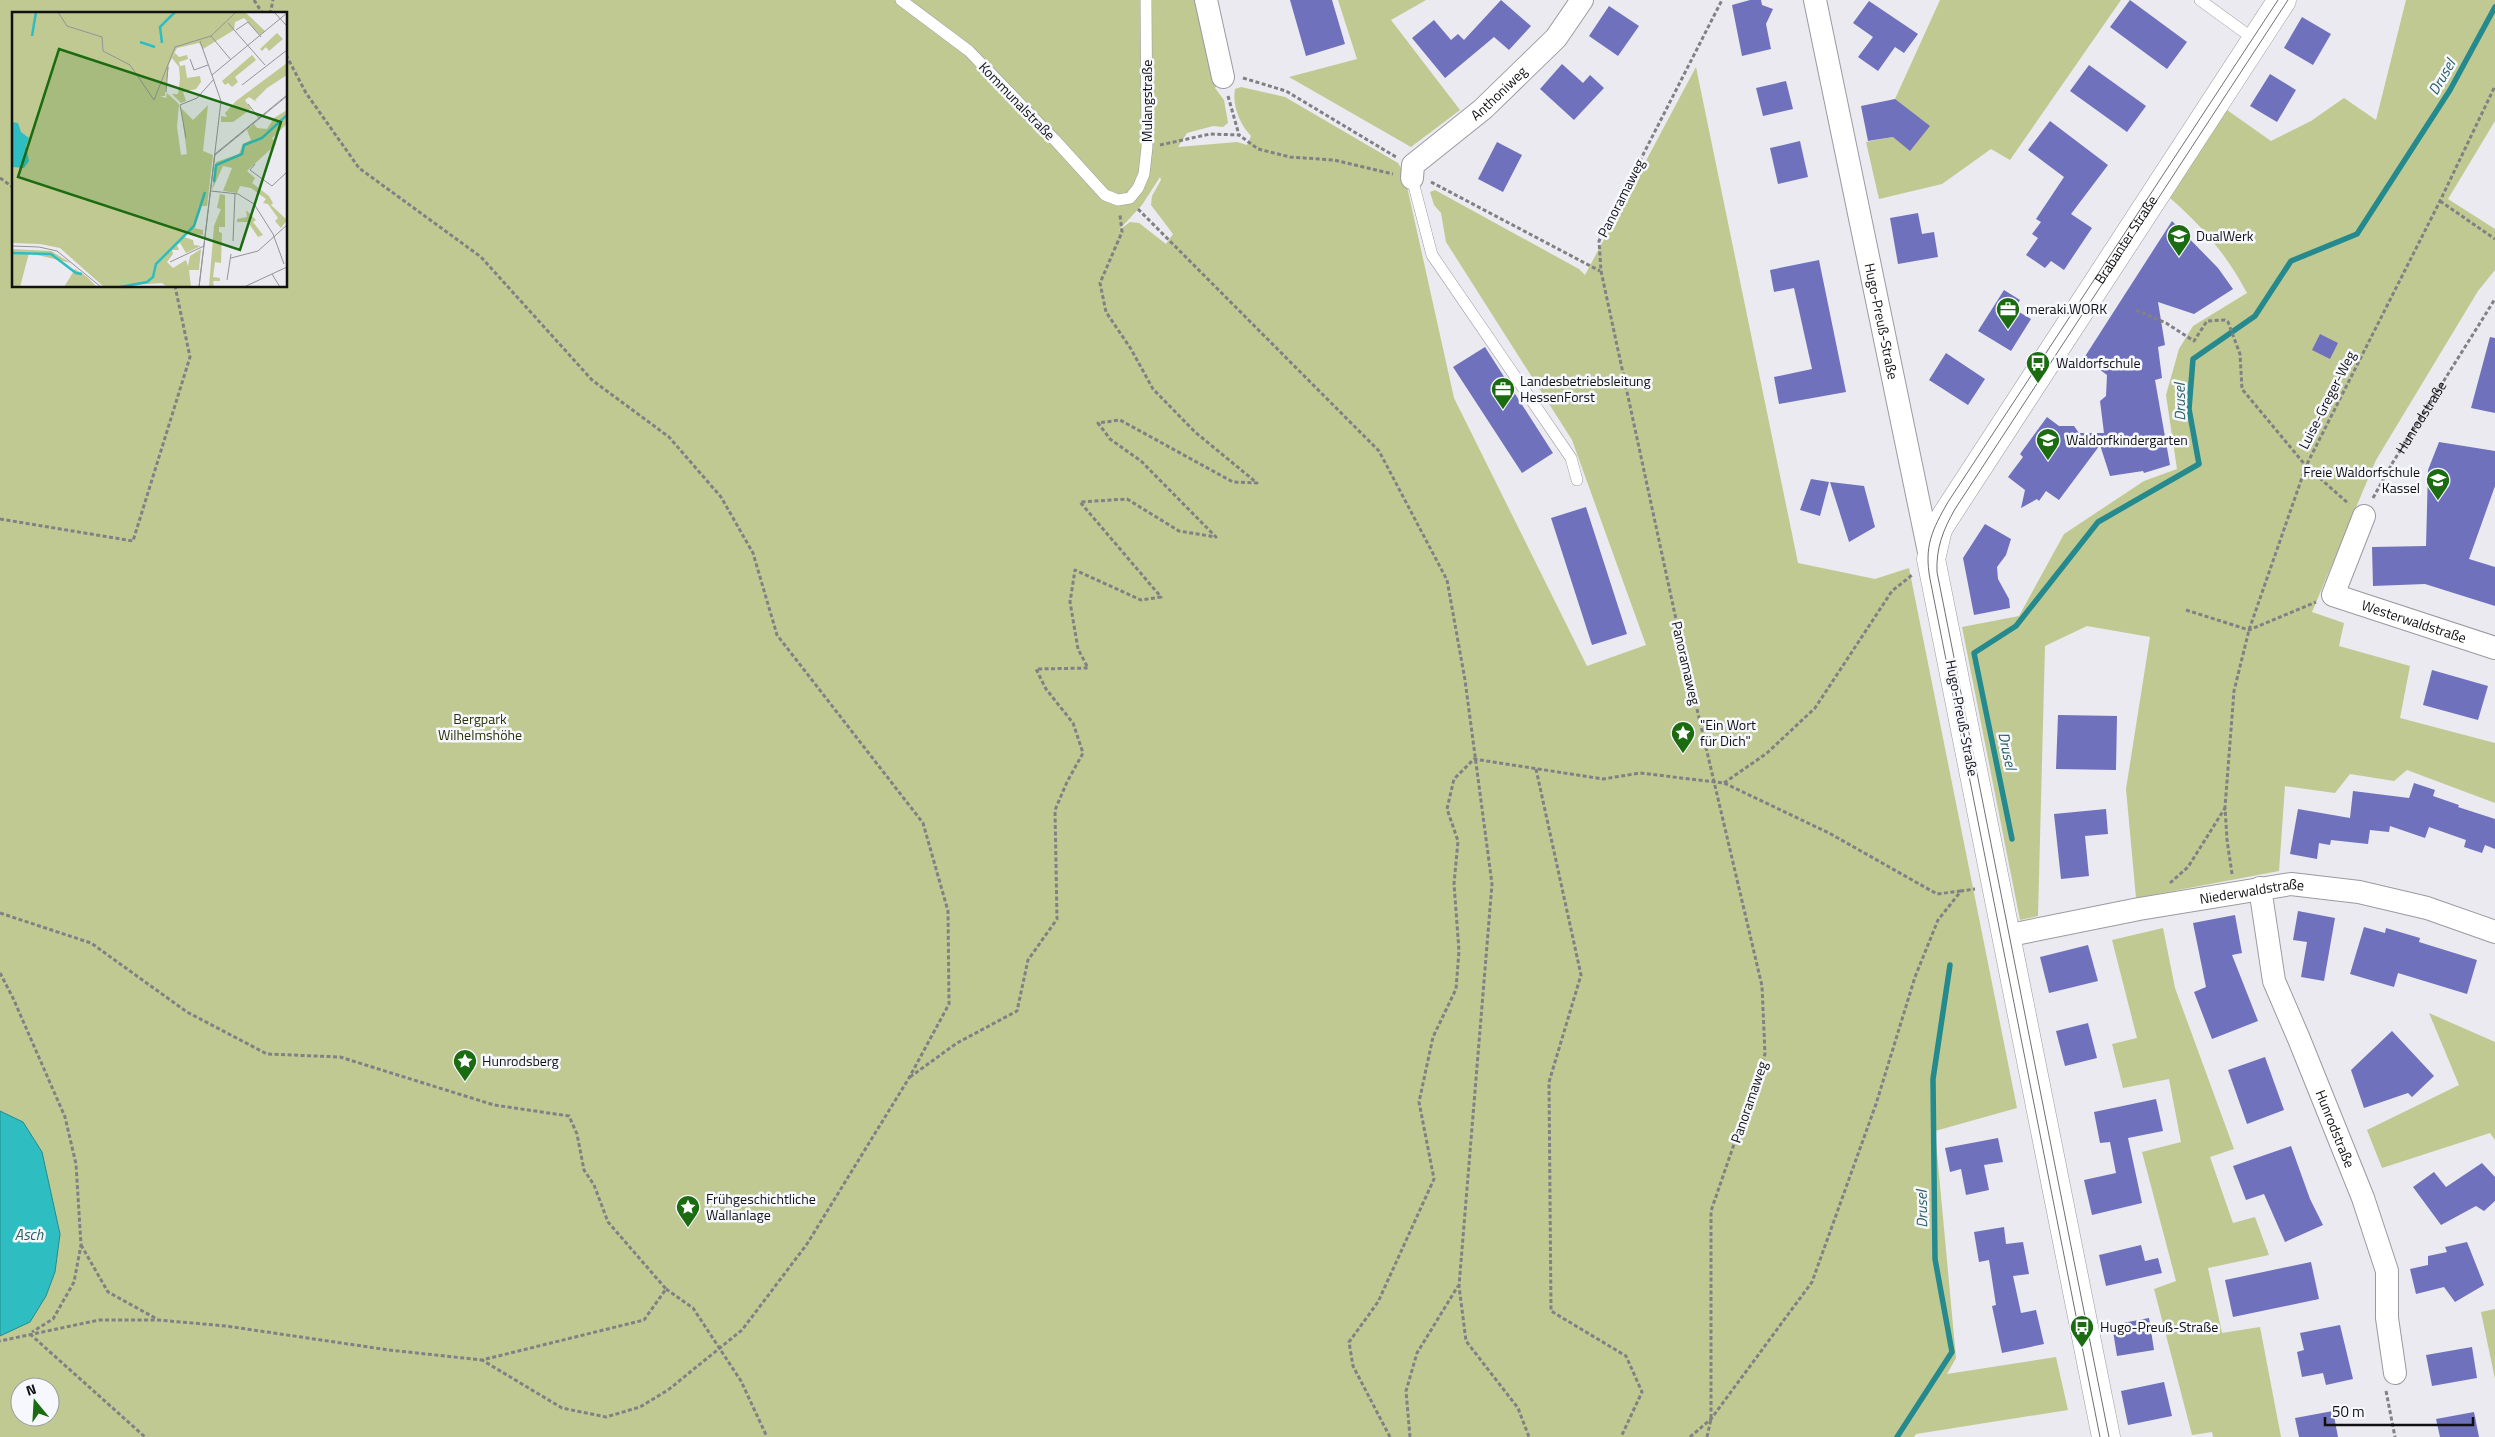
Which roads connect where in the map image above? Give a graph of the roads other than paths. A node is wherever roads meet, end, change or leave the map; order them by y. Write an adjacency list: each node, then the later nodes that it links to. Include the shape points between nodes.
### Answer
1 (901, 0): 11 (lane, Kommunalstraße, via 969,51 1105,195)
2 (1146, 0): 11 (lane, Mulangstraße, via 1147,147 1144,174 1138,188)
3 (1206, 0): 9 (street)
4 (1582, 0): 10 (street, Anthoniweg, via 1556,38 1483,109)
5 (1815, 0): 14 (street, Hugo-Preuß-Straße)
6 (2200, 0): 8 (lane)
7 (2282, 0): 8 (street, Brabanter Straße)
8 (2255, 41): 14 (street, Brabanter Straße, via 1946,516 1938,529)
9 (1223, 77)
10 (1407, 167): 12 (lane, via 1432,255 1571,458)
11 (1124, 199)
12 (1577, 480)
13 (2364, 516): 15 (street, Westerwaldstraße, via 2333,595)
14 (1931, 559): 18 (street, Hugo-Preuß-Straße)
15 (2495, 648)
16 (2260, 888): 17 (street, Niederwaldstraße, via 2291,884 2359,892 2427,908); 18 (street, Niederwaldstraße); 19 (street, Hunrodstraße, via 2274,981 2363,1198 2387,1271 2387,1318)
17 (2495, 932)
18 (2005, 936): 20 (street, Hugo-Preuß-Straße)
19 (2395, 1373)
20 (2106, 1437)

